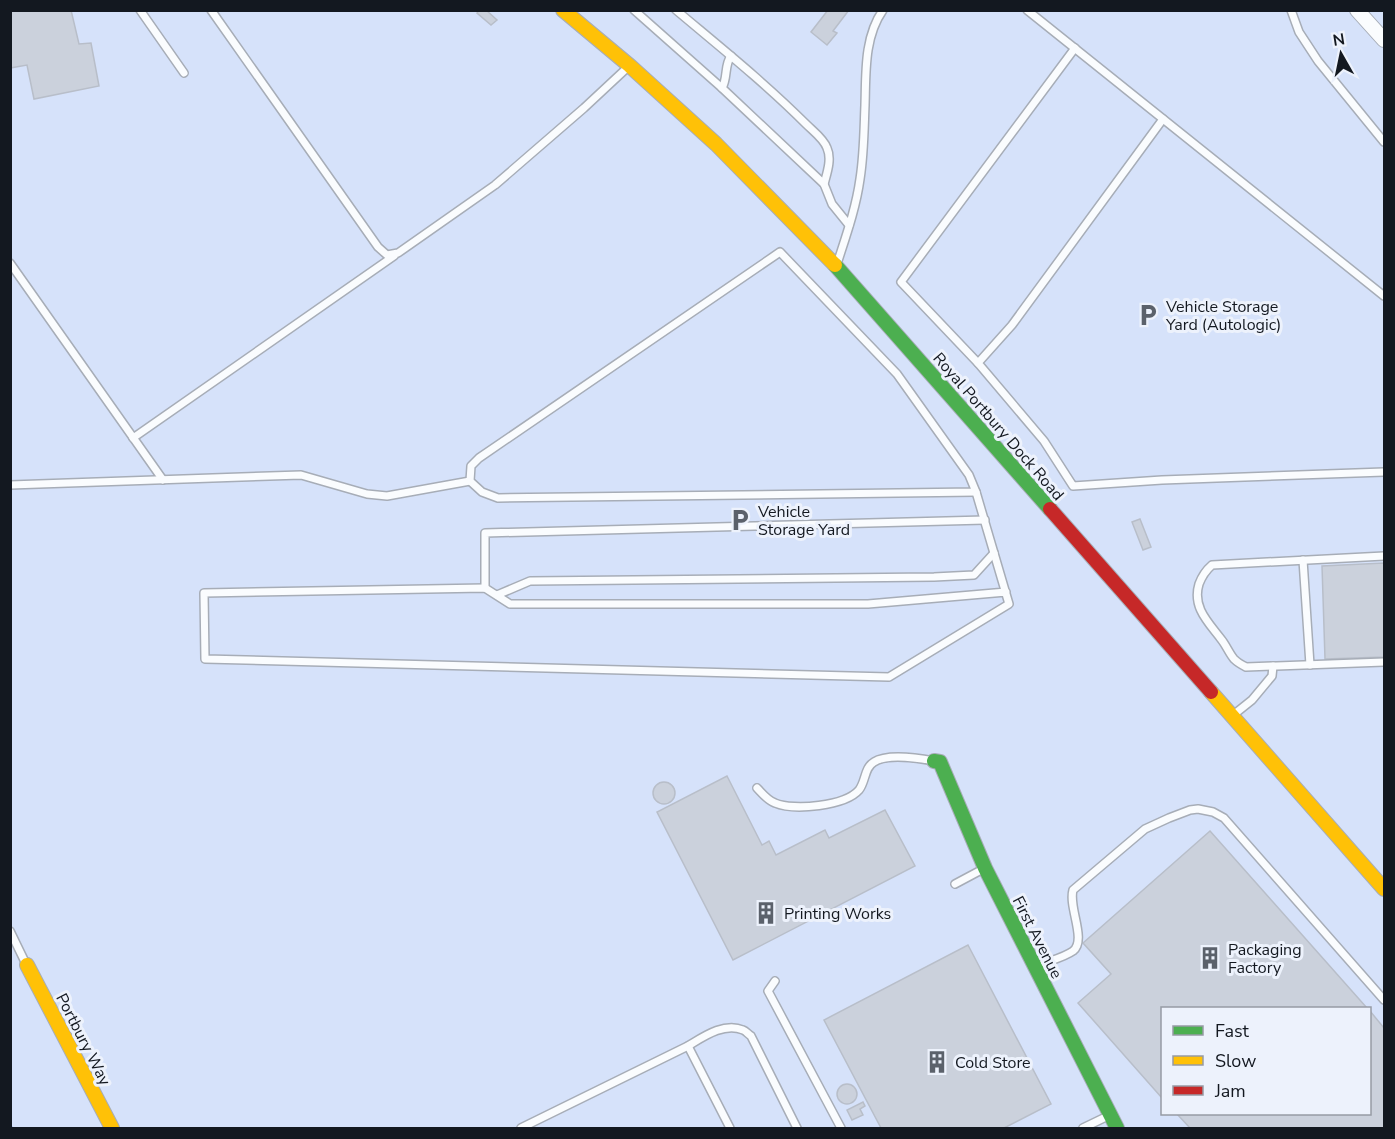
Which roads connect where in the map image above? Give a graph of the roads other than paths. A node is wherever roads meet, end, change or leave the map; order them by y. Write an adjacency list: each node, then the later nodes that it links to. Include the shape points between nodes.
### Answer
1 (140, 10): 14 (lane)
2 (211, 10): 20 (lane, via 378,247 387,255)
3 (563, 10): 13 (street, Royal Portbury Dock Road)
4 (634, 10): 15 (lane)
5 (676, 10): 12 (lane)
6 (883, 10): 19 (lane, via 869,44 863,158 857,203)
7 (1027, 10): 11 (lane)
8 (1292, 10): 17 (lane, via 1299,32 1318,61)
9 (1357, 10): 10 (street)
10 (1384, 40)
11 (1075, 48): 16 (lane); 24 (lane, via 901,282)
12 (731, 56): 15 (lane); 18 (lane, via 826,144 829,160)
13 (630, 66): 20 (lane, via 495,185); 22 (street, Royal Portbury Dock Road, via 716,144)
14 (184, 73)
15 (722, 88): 18 (lane)
16 (1163, 119): 23 (lane); 24 (lane, via 1012,325)
17 (1384, 142)
18 (824, 184): 19 (lane, via 832,204)
19 (849, 225): 22 (lane)
20 (398, 254): 25 (lane)
21 (10, 263): 25 (lane)
22 (836, 266): 41 (street, Royal Portbury Dock Road)
23 (1384, 296)
24 (978, 363): 26 (lane, via 1044,441 1073,486)
25 (133, 438): 27 (lane)
26 (1384, 472)
27 (163, 480): 28 (lane, via 301,475 378,496); 29 (lane)
28 (470, 481): 30 (lane, via 482,492 498,498); 30 (lane, via 471,466 479,458 780,252 897,374 969,475)
29 (10, 485)
30 (976, 492): 31 (lane)
31 (985, 520): 32 (lane); 35 (lane, via 485,532)
32 (994, 553): 36 (lane); 37 (lane, via 974,575 531,581)
33 (1384, 556): 34 (lane)
34 (1303, 560): 39 (lane); 40 (lane, via 1212,565 1205,571 1198,589 1201,613 1233,658 1246,667)
35 (486, 588): 36 (lane, via 204,593 205,659 889,677 1010,604); 37 (lane)
36 (1006, 592): 37 (lane, via 868,604 510,604)
37 (497, 595)
38 (1384, 662): 39 (lane)
39 (1310, 665): 40 (lane)
40 (1273, 666): 41 (lane, via 1272,676)
41 (1232, 716): 46 (street, Royal Portbury Dock Road)
42 (934, 761): 43 (lane, via 896,757 879,760 867,770 861,788 853,795 811,806 776,804); 44 (street, First Avenue, via 940,762)
43 (758, 788)
44 (985, 868): 45 (lane); 49 (street, First Avenue)
45 (955, 884)
46 (1384, 889)
47 (10, 931): 48 (lane)
48 (27, 965): 54 (street, Portbury Way)
49 (1035, 966): 51 (lane, via 1076,948 1073,890 1144,829 1198,809 1224,818); 53 (street, First Avenue)
50 (775, 981): 58 (lane, via 768,991)
51 (1384, 1000)
52 (688, 1046): 55 (lane); 56 (lane); 57 (lane, via 714,1031 729,1028 751,1036)
53 (1110, 1115): 59 (lane); 60 (street, First Avenue)
54 (112, 1128)
55 (522, 1128)
56 (730, 1128)
57 (797, 1128)
58 (841, 1128)
59 (1083, 1128)
60 (1117, 1128)

